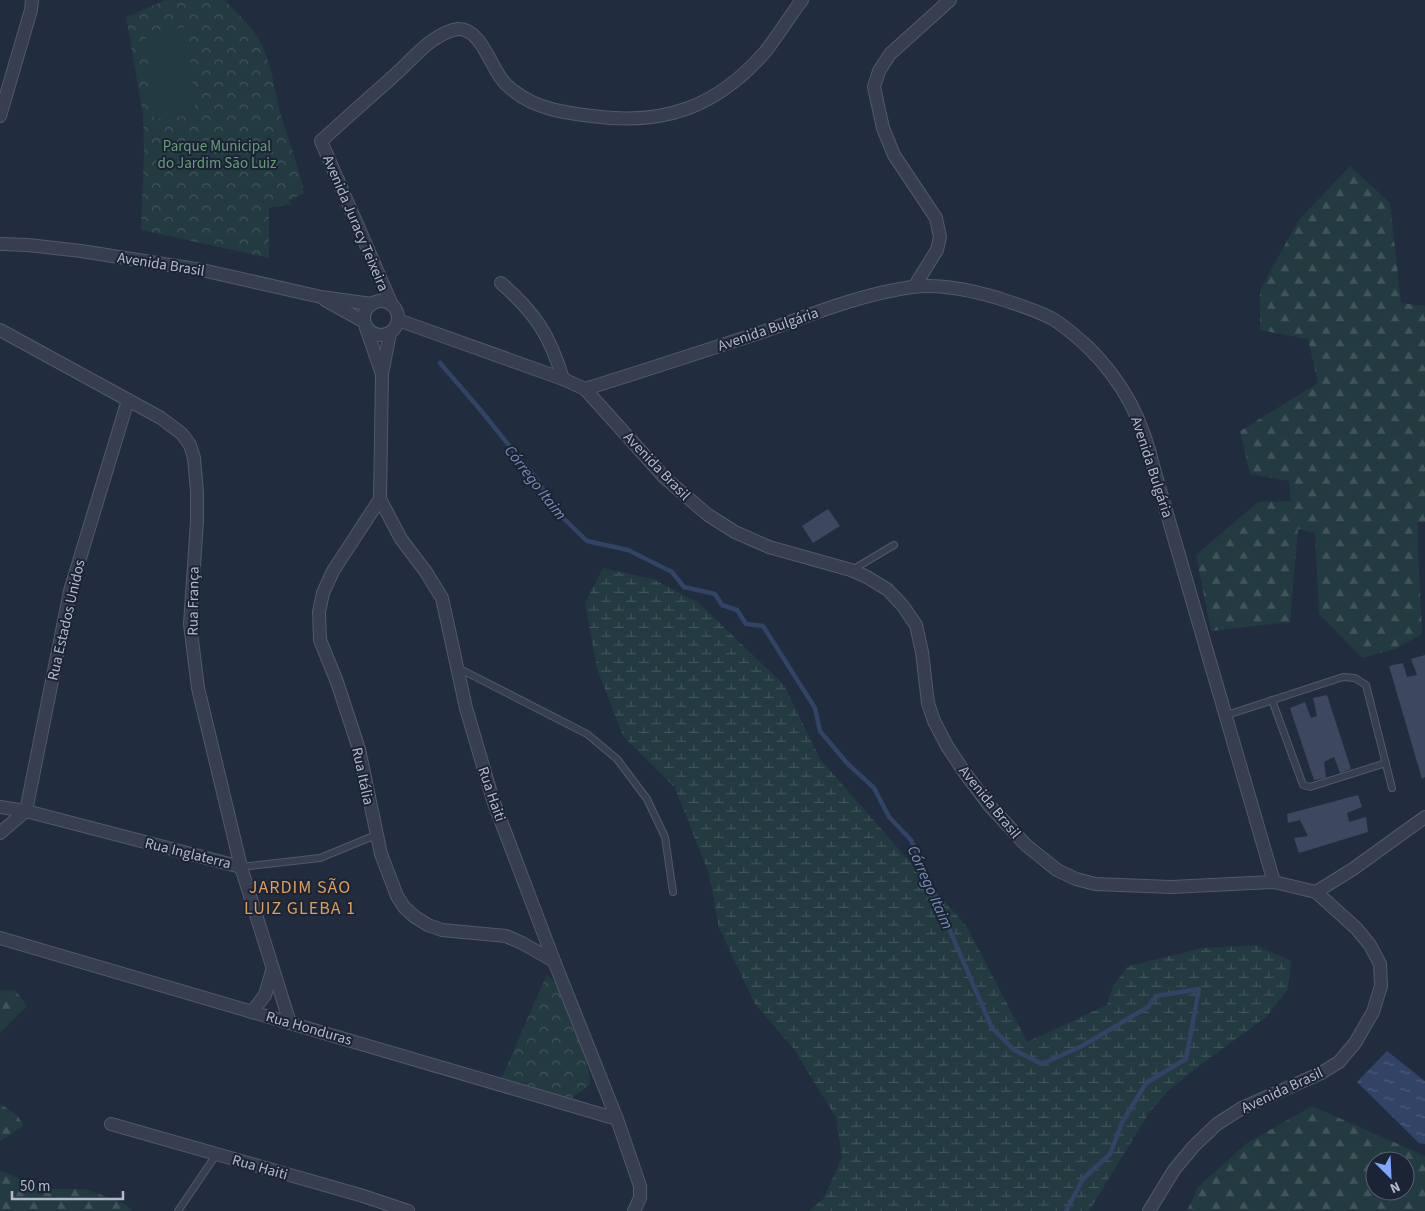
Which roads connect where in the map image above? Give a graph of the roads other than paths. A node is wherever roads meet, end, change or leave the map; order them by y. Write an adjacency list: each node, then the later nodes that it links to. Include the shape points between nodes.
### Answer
1 (32, 0): 4 (street)
2 (802, 0): 10 (street, Avenida Juracy Teixeira, via 766,51 724,91 700,104 642,119 562,112 530,101 514,92 502,79 474,36 457,29 433,40 321,141)
3 (950, 0): 7 (street, via 890,54 874,87 883,128 894,154 936,218 940,237 937,250)
4 (0, 116)
5 (0, 244): 8 (street, Avenida Brasil, via 81,251 202,270)
6 (501, 283): 16 (street, via 543,328 556,355)
7 (914, 286): 17 (street, Avenida Bulgária, via 860,298); 24 (street, Avenida Bulgária, via 951,287 977,292 1030,309 1073,333 1107,366 1134,410 1147,440)
8 (321, 297): 9 (street, Avenida Brasil); 12 (street, Avenida Brasil)
9 (372, 304): 10 (street, via 384,301); 12 (street, via 364,312)
10 (392, 305): 11 (street, via 398,313)
11 (398, 320): 14 (street); 16 (street, Avenida Brasil)
12 (365, 325): 14 (street, via 373,334 382,336); 15 (street, Rua Haiti)
13 (0, 330): 18 (street, Rua França)
14 (390, 333): 15 (street, Rua Haiti)
15 (382, 374): 19 (street, Rua Haiti)
16 (562, 378): 17 (street, Avenida Brasil)
17 (585, 389): 21 (street, Avenida Brasil, via 665,478 708,515 735,532 769,547)
18 (128, 400): 28 (street, Rua Estados Unidos, via 70,591); 32 (street, Rua França, via 182,434 194,458 197,521 190,624 198,688)
19 (380, 499): 22 (street, Rua Haiti, via 401,539 442,598); 31 (street, Rua Itália, via 333,571 323,593 320,612 320,640 359,749)
20 (894, 545): 21 (lane)
21 (850, 570): 33 (street, Avenida Brasil, via 867,576 888,590 903,606 916,626 928,703 947,746 989,805 1026,845 1057,870 1095,884 1171,887)
22 (458, 668): 34 (lane, via 587,734 617,759 647,798 664,837); 37 (street, Rua Haiti, via 493,800)
23 (1272, 700): 24 (lane); 25 (lane, via 1303,785 1310,788); 25 (lane, via 1343,678 1355,678 1366,685)
24 (1226, 715): 33 (street, Avenida Bulgária)
25 (1386, 763): 26 (lane)
26 (1392, 788)
27 (0, 807): 28 (street, Rua Inglaterra)
28 (26, 811): 30 (street); 32 (street, Rua Inglaterra)
29 (1425, 817): 35 (street)
30 (0, 833)
31 (376, 835): 32 (lane, Rua Inglaterra, via 320,858); 37 (street, Rua Itália, via 397,896 415,917 442,930 506,936)
32 (241, 867): 38 (street, Rua França)
33 (1274, 882): 35 (street, Avenida Brasil)
34 (673, 892)
35 (1316, 892): 47 (street, Avenida Brasil, via 1356,928 1380,964 1381,986 1373,1012 1355,1043 1338,1062 1321,1074 1242,1108 1217,1124 1174,1170)
36 (0, 938): 39 (street, Rua Honduras)
37 (554, 961): 41 (street, Rua Haiti)
38 (272, 971): 39 (street, via 265,995); 40 (street, Rua França)
39 (252, 1012): 40 (street, Rua Honduras)
40 (290, 1023): 41 (street, Rua Honduras)
41 (618, 1118): 46 (street, Rua Haiti, via 640,1186 640,1198)
42 (111, 1124): 43 (street, Rua Haiti)
43 (216, 1155): 44 (lane); 45 (street, Rua Haiti)
44 (178, 1211)
45 (408, 1211)
46 (634, 1211)
47 (1149, 1211)

